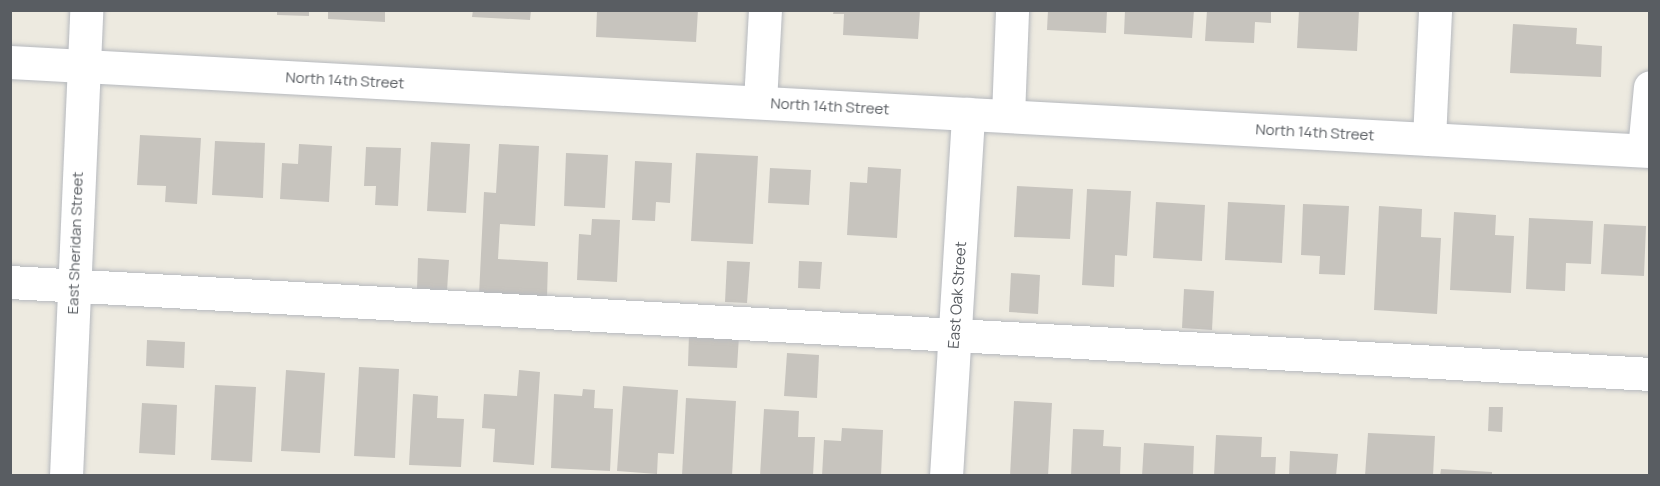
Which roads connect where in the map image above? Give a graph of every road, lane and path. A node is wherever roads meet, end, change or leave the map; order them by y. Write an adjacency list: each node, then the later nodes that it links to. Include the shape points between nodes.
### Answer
1 (86, 10): 6 (street, East Sheridan Street)
2 (765, 10): 8 (street)
3 (1012, 10): 10 (street)
4 (1435, 10): 11 (street)
5 (10, 62): 6 (street, North 14th Street)
6 (83, 66): 8 (street, North 14th Street); 14 (street, East Sheridan Street)
7 (1650, 87): 12 (street)
8 (760, 102): 9 (street, North 14th Street)
9 (968, 114): 10 (street, North 14th Street); 15 (street, East Oak Street)
10 (1008, 116): 11 (street, North 14th Street)
11 (1429, 139): 12 (street, North 14th Street)
12 (1647, 150)
13 (10, 282): 14 (street)
14 (73, 285): 15 (street); 17 (street, East Sheridan Street)
15 (954, 337): 16 (street); 18 (street, East Oak Street)
16 (1650, 374)
17 (66, 476)
18 (946, 476)

